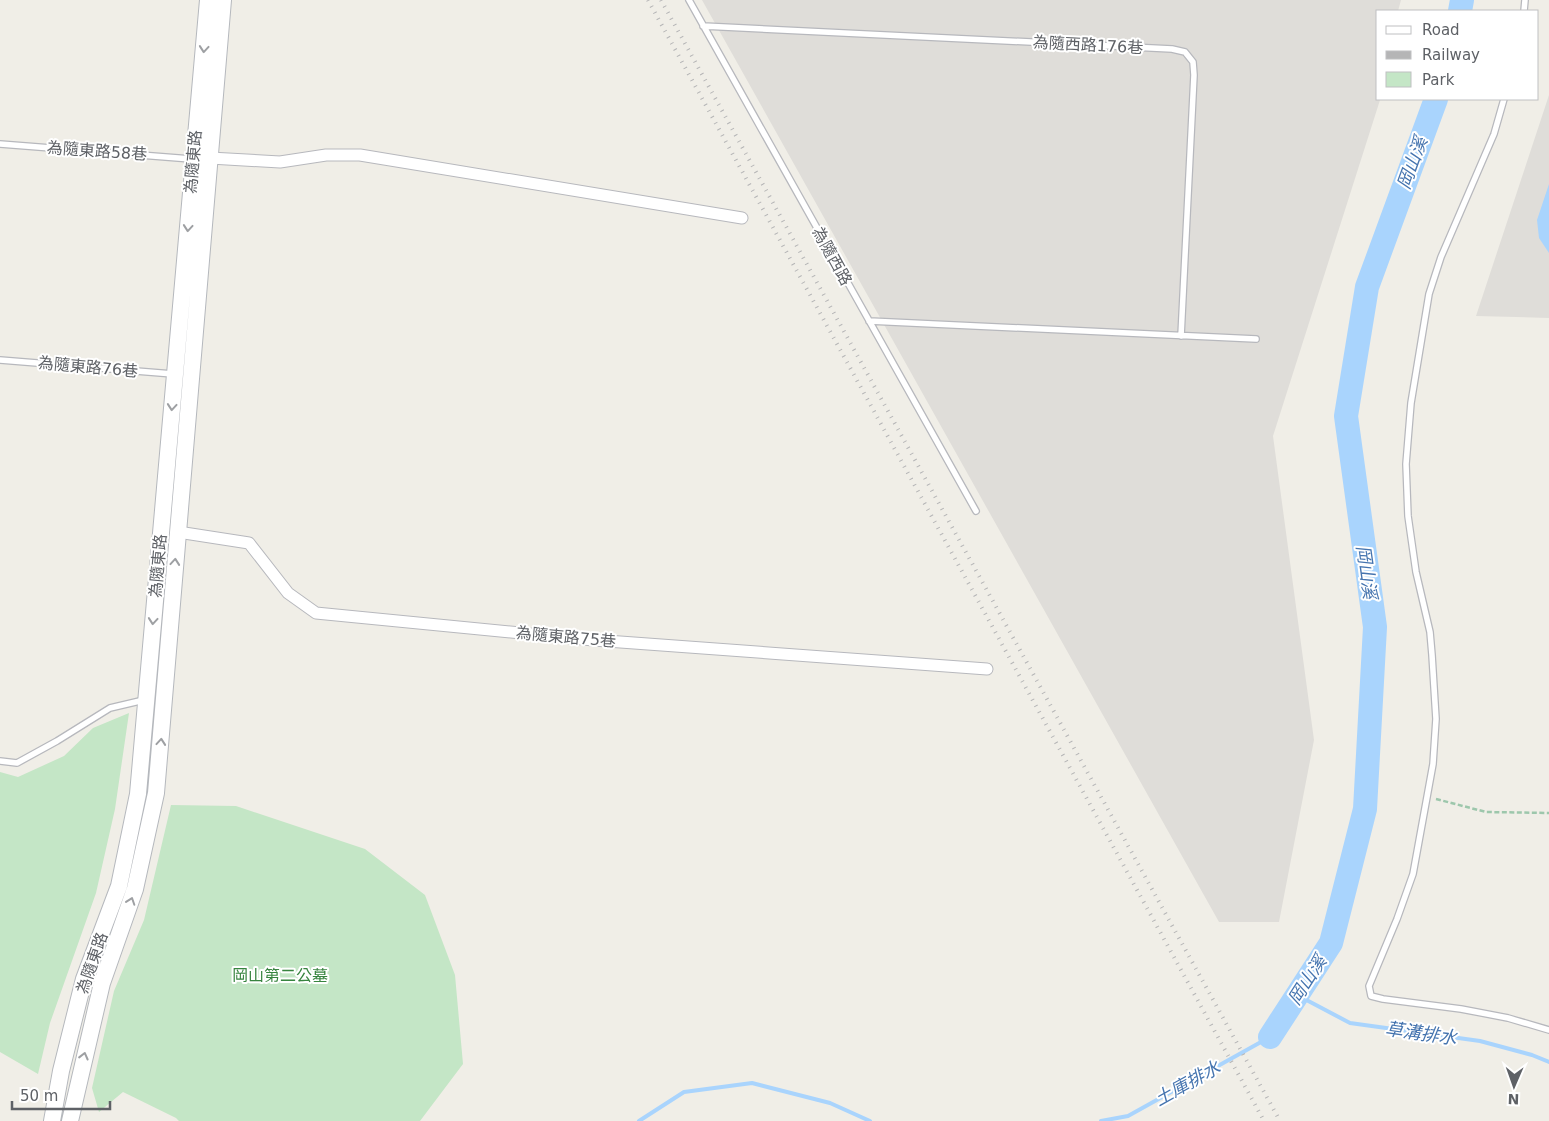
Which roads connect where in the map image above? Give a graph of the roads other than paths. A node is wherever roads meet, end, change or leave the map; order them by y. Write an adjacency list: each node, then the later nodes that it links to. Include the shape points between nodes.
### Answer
1 (208, 0): 7 (street, 為隨東路, one-way to 7)
2 (222, 0): 7 (street, 為隨東路)
3 (689, 0): 4 (lane, 為隨西路)
4 (703, 26): 9 (lane, 為隨西路); 10 (lane, 為隨西路176巷, via 1185,52 1193,62 1194,76)
5 (1504, 100): 19 (lane, via 1494,134 1429,294 1411,403 1406,464 1408,516 1416,572 1430,632 1436,719 1433,764 1413,874 1370,986 1371,996 1383,999 1461,1009)
6 (0, 144): 7 (lane, 為隨東路58巷)
7 (202, 158): 8 (street, via 280,162 326,155 360,155); 13 (street, 為隨東路, one-way to 13); 15 (street, 為隨東路)
8 (742, 218)
9 (869, 321): 10 (lane); 14 (lane, 為隨西路)
10 (1181, 336): 11 (lane)
11 (1256, 339)
12 (0, 360): 13 (lane, 為隨東路76巷)
13 (175, 374): 17 (street, 為隨東路, one-way to 17)
14 (976, 512)
15 (178, 532): 16 (street, 為隨東路75巷, via 249,543 288,593 316,613 594,640); 21 (street, 為隨東路, one-way to 15, via 102,983 135,888 156,793)
16 (987, 669)
17 (146, 700): 18 (lane, via 110,708 17,763); 20 (street, 為隨東路, via 138,794 119,886 84,979)
18 (0, 761)
19 (1549, 1030)
20 (52, 1121)
21 (70, 1121)

